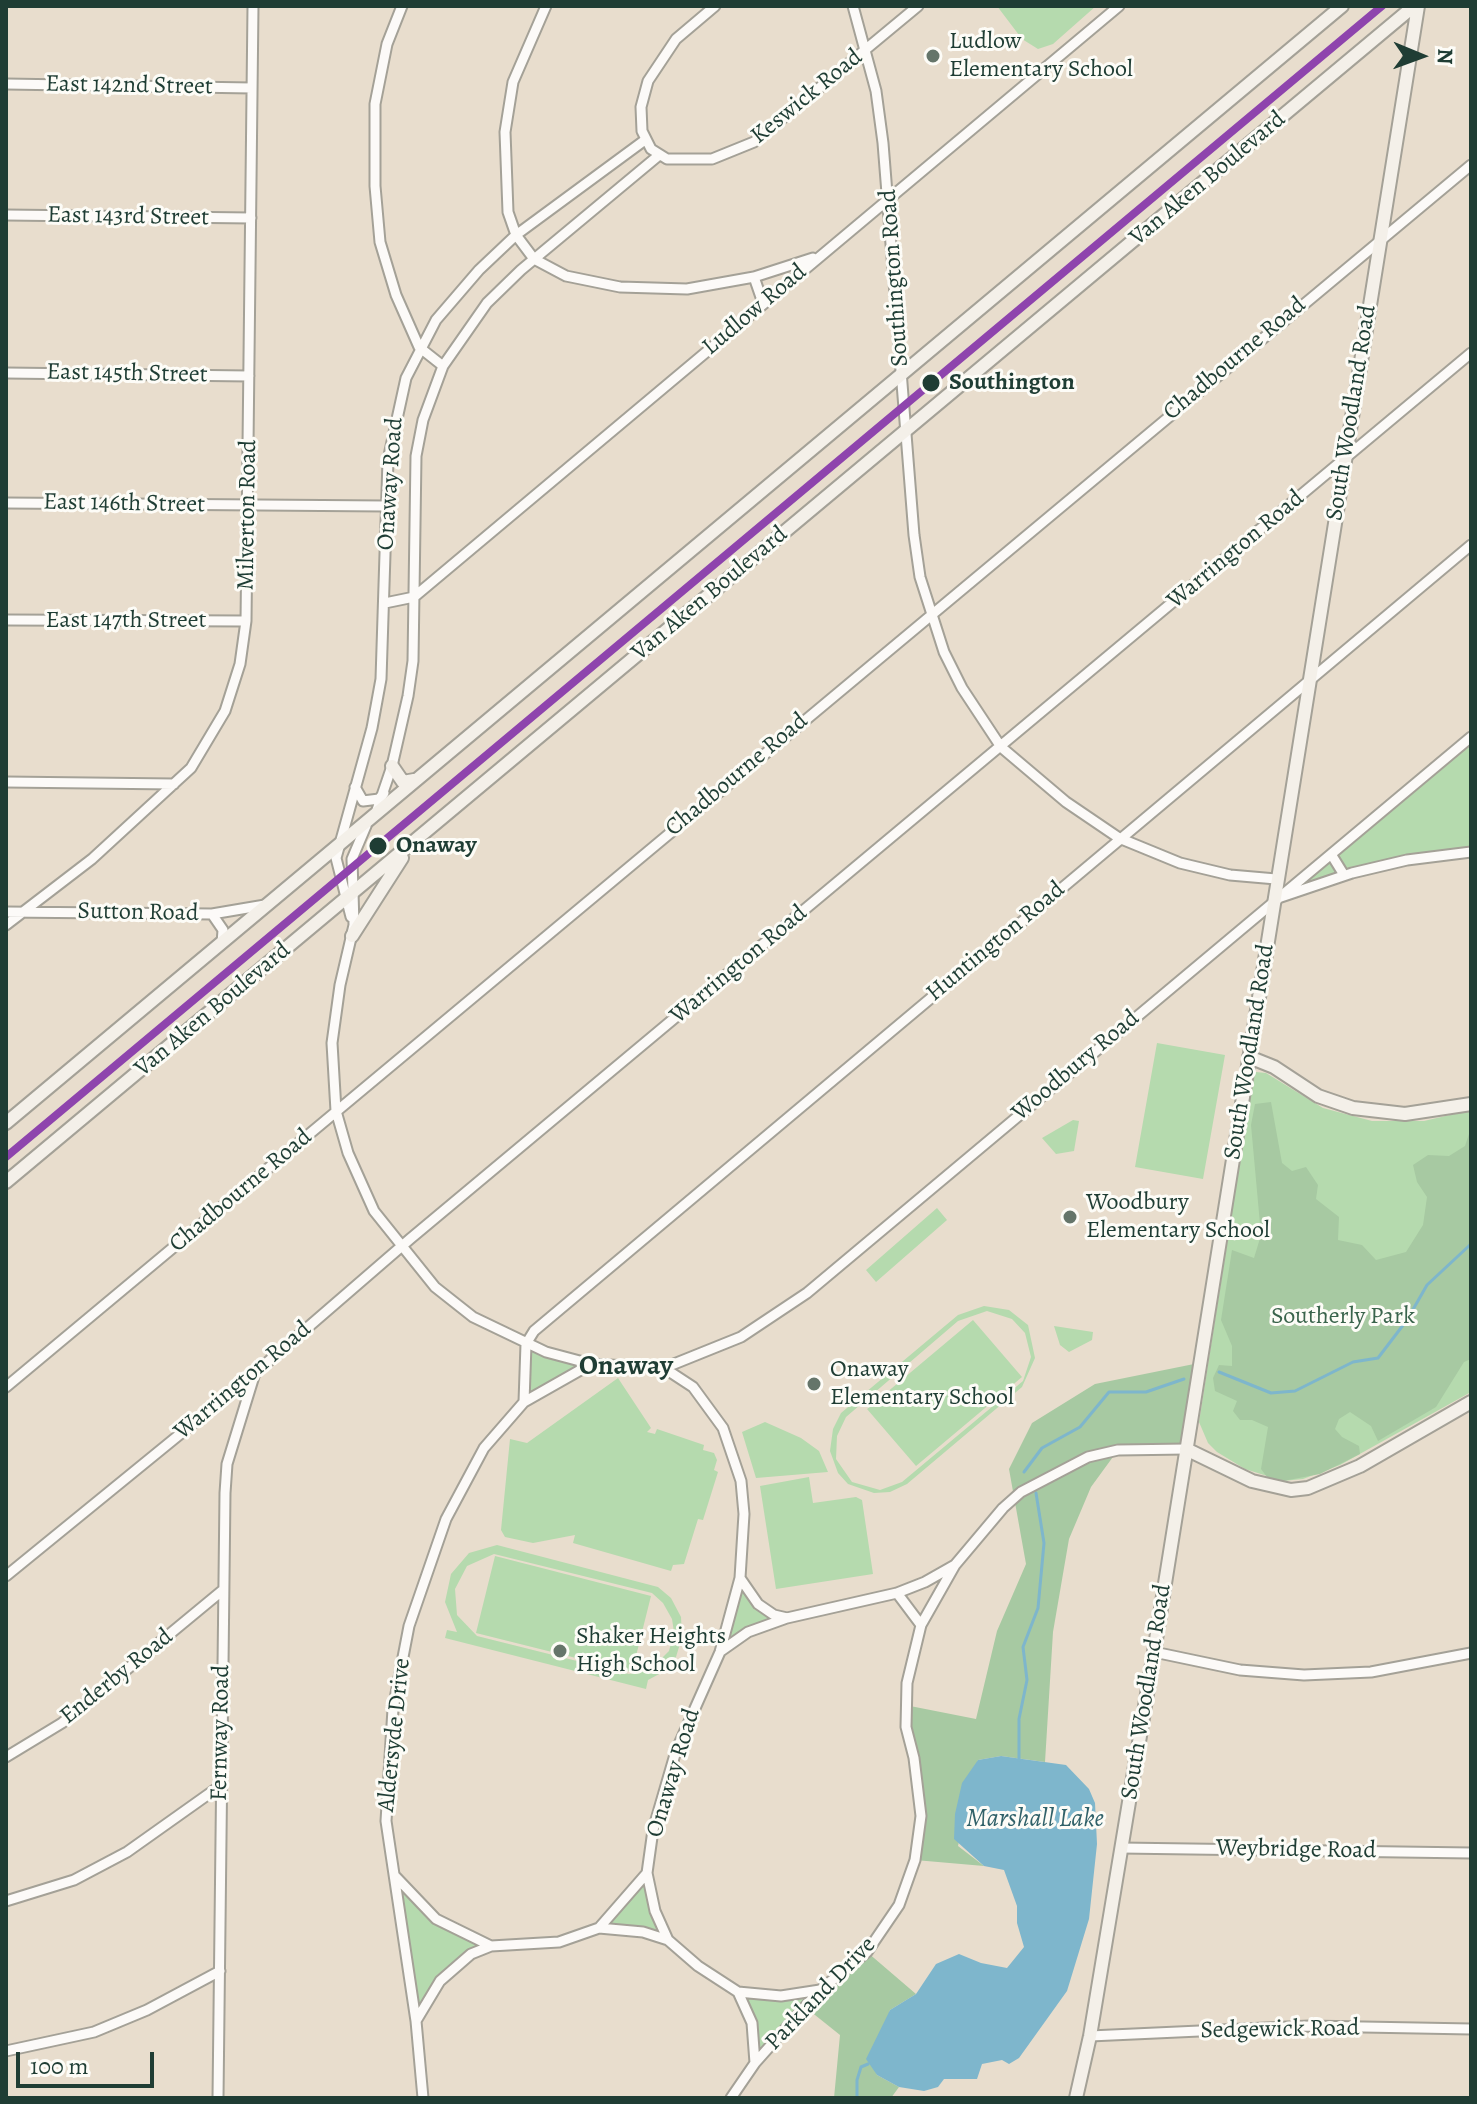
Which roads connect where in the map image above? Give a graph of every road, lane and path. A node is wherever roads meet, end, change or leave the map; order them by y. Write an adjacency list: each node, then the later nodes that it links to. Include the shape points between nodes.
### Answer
1 (253, 6): 12 (street, Milverton Road)
2 (402, 6): 25 (street, via 387,44 375,104 375,186 380,242)
3 (546, 6): 19 (street, via 513,82 505,132 505,185)
4 (715, 6): 13 (street, via 676,39 654,68 641,107)
5 (853, 6): 10 (street, Southington Road)
6 (918, 6): 10 (street, Keswick Road)
7 (1119, 6): 16 (street, Ludlow Road)
8 (1342, 6): 28 (main road, Van Aken Boulevard)
9 (1416, 6): 20 (main road, South Woodland Road); 31 (main road, Van Aken Boulevard)
10 (866, 49): 14 (street, Keswick Road, via 744,148 693,161); 16 (street, Southington Road)
11 (6, 84): 12 (street, East 142nd Street)
12 (252, 88): 18 (street, Milverton Road)
13 (645, 140): 14 (street); 19 (street, Onaway Road)
14 (658, 156): 22 (street, Onaway Road)
15 (1471, 165): 20 (street, Chadbourne Road)
16 (889, 200): 21 (street, Ludlow Road); 28 (street, Southington Road)
17 (6, 215): 18 (street, East 143rd Street)
18 (251, 218): 30 (street, Milverton Road)
19 (516, 235): 22 (street); 25 (street, Onaway Road, via 453,298)
20 (1380, 238): 32 (main road, South Woodland Road); 39 (street, Chadbourne Road)
21 (820, 255): 23 (street); 24 (street, Ludlow Road)
22 (534, 259): 23 (street, via 566,276 620,287 687,289); 27 (street, Onaway Road, via 487,303)
23 (754, 277): 24 (street)
24 (763, 303): 37 (street, Ludlow Road)
25 (419, 347): 27 (street); 35 (street, Onaway Road, via 393,427)
26 (1471, 353): 32 (street, Warrington Road)
27 (443, 366): 37 (street, Onaway Road, via 416,456)
28 (902, 372): 31 (street, Southington Road); 46 (main road, Van Aken Boulevard)
29 (6, 373): 30 (street, East 145th Street)
30 (249, 376): 34 (street, Milverton Road)
31 (904, 433): 39 (street, Southington Road, via 920,577); 54 (main road, Van Aken Boulevard)
32 (1345, 458): 42 (main road, South Woodland Road); 44 (street, Warrington Road)
33 (6, 503): 34 (street, East 146th Street)
34 (248, 505): 35 (street, East 146th Street); 41 (street, Milverton Road)
35 (385, 506): 38 (street, Onaway Road)
36 (1471, 545): 42 (street, Huntington Road)
37 (414, 597): 38 (street, Ludlow Road); 45 (street, Onaway Road, via 413,661)
38 (385, 603): 49 (street, Onaway Road, via 381,679)
39 (931, 613): 44 (street, Southington Road, via 962,688); 70 (street, Chadbourne Road)
40 (6, 620): 41 (street, East 147th Street)
41 (246, 621): 48 (street, Milverton Road, via 225,711 191,768)
42 (1308, 680): 52 (street, Huntington Road); 58 (main road, South Woodland Road)
43 (1471, 737): 56 (street, Woodbury Road)
44 (1001, 747): 52 (street, Southington Road); 73 (street, Warrington Road)
45 (392, 766): 46 (main road, via 403,782); 50 (street, Onaway Road)
46 (414, 780): 51 (main road, Van Aken Boulevard)
47 (6, 782): 48 (street)
48 (174, 784): 63 (street, Milverton Road, via 92,859)
49 (355, 787): 50 (street, via 363,801 379,799); 53 (street, Onaway Road)
50 (385, 792): 51 (street, Onaway Road)
51 (375, 814): 53 (main road, Van Aken Boulevard); 59 (street, Onaway Road, via 355,847)
52 (1119, 838): 58 (street, Southington Road, via 1180,863); 74 (street, Huntington Road, via 534,1331)
53 (338, 845): 59 (street, Onaway Road, via 337,868); 61 (main road, Van Aken Boulevard)
54 (409, 846): 59 (main road, Van Aken Boulevard); 66 (main road)
55 (1471, 852): 57 (street)
56 (1331, 854): 57 (street); 60 (street, Woodbury Road)
57 (1344, 875): 60 (street)
58 (1276, 879): 60 (main road, South Woodland Road)
59 (349, 897): 66 (street, Onaway Road); 72 (main road, Van Aken Boulevard)
60 (1274, 900): 68 (main road, South Woodland Road); 76 (street, Woodbury Road, via 807,1293 741,1337)
61 (268, 904): 64 (street, Sutton Road); 67 (main road, Van Aken Boulevard)
62 (6, 912): 63 (street, Sutton Road)
63 (21, 912): 64 (street, Sutton Road); 65 (street, Milverton Road)
64 (212, 914): 67 (street, via 223,930)
65 (6, 925)
66 (353, 930): 70 (street, via 334,1020)
67 (222, 943): 71 (main road, Van Aken Boulevard)
68 (1249, 1057): 69 (main road, via 1318,1096 1353,1108 1405,1114); 81 (main road, South Woodland Road)
69 (1471, 1104)
70 (336, 1111): 73 (street, via 374,1211); 78 (street, Chadbourne Road)
71 (6, 1123)
72 (6, 1182)
73 (400, 1247): 74 (street, via 435,1287 473,1317); 77 (street, Warrington Road)
74 (526, 1344): 75 (street); 79 (street)
75 (591, 1364): 76 (street); 79 (street, Aldersyde Drive)
76 (664, 1368): 84 (street, Onaway Road, via 704,1399 732,1448 744,1514)
77 (255, 1373): 83 (street, Warrington Road); 85 (street, Fernway Road, via 227,1464)
78 (6, 1387)
79 (524, 1402): 97 (street, Aldersyde Drive, via 470,1471 425,1572 409,1626 388,1759 386,1821)
80 (1471, 1402): 81 (main road, via 1360,1466 1308,1488 1291,1490 1252,1481)
81 (1186, 1449): 82 (street, via 1118,1450 1088,1457 1034,1484 1003,1508); 90 (main road, South Woodland Road)
82 (955, 1565): 86 (street); 88 (street, Parkland Drive)
83 (6, 1576)
84 (740, 1578): 87 (street, via 758,1604); 89 (street, Onaway Road)
85 (223, 1590): 92 (street, Enderby Road, via 62,1723); 93 (street, Fernway Road)
86 (897, 1593): 87 (street); 88 (street)
87 (787, 1618): 89 (street, via 748,1632)
88 (921, 1625): 103 (street, Parkland Drive, via 905,1705 920,1795 915,1860 899,1905 882,1932 850,1969)
89 (720, 1652): 96 (street, Onaway Road, via 676,1751 653,1830)
90 (1154, 1652): 91 (street, via 1240,1670 1304,1675 1371,1672); 94 (main road, South Woodland Road)
91 (1471, 1653)
92 (6, 1757)
93 (220, 1786): 98 (street, via 127,1852 74,1880); 102 (street, Fernway Road)
94 (1121, 1848): 95 (street, Weybridge Road); 107 (main road, South Woodland Road)
95 (1471, 1853)
96 (647, 1873): 99 (street); 100 (street)
97 (394, 1874): 101 (street, via 436,1919); 105 (street, Aldersyde Drive)
98 (6, 1901)
99 (599, 1928): 100 (street); 101 (street, via 539,1945)
100 (668, 1940): 104 (street)
101 (491, 1946): 105 (street, via 450,1971)
102 (220, 1971): 108 (street, via 94,2032); 110 (street, Fernway Road)
103 (820, 1990): 104 (street, via 781,1996); 109 (street, Parkland Drive)
104 (738, 1992): 109 (street, via 752,2023)
105 (416, 2021): 111 (street, Aldersyde Drive)
106 (1471, 2029): 107 (street, Sedgewick Road, via 1309,2026)
107 (1090, 2036): 113 (main road, South Woodland Road)
108 (6, 2051)
109 (755, 2063): 112 (street, Parkland Drive)
110 (218, 2098)
111 (423, 2098)
112 (731, 2098)
113 (1076, 2098)

